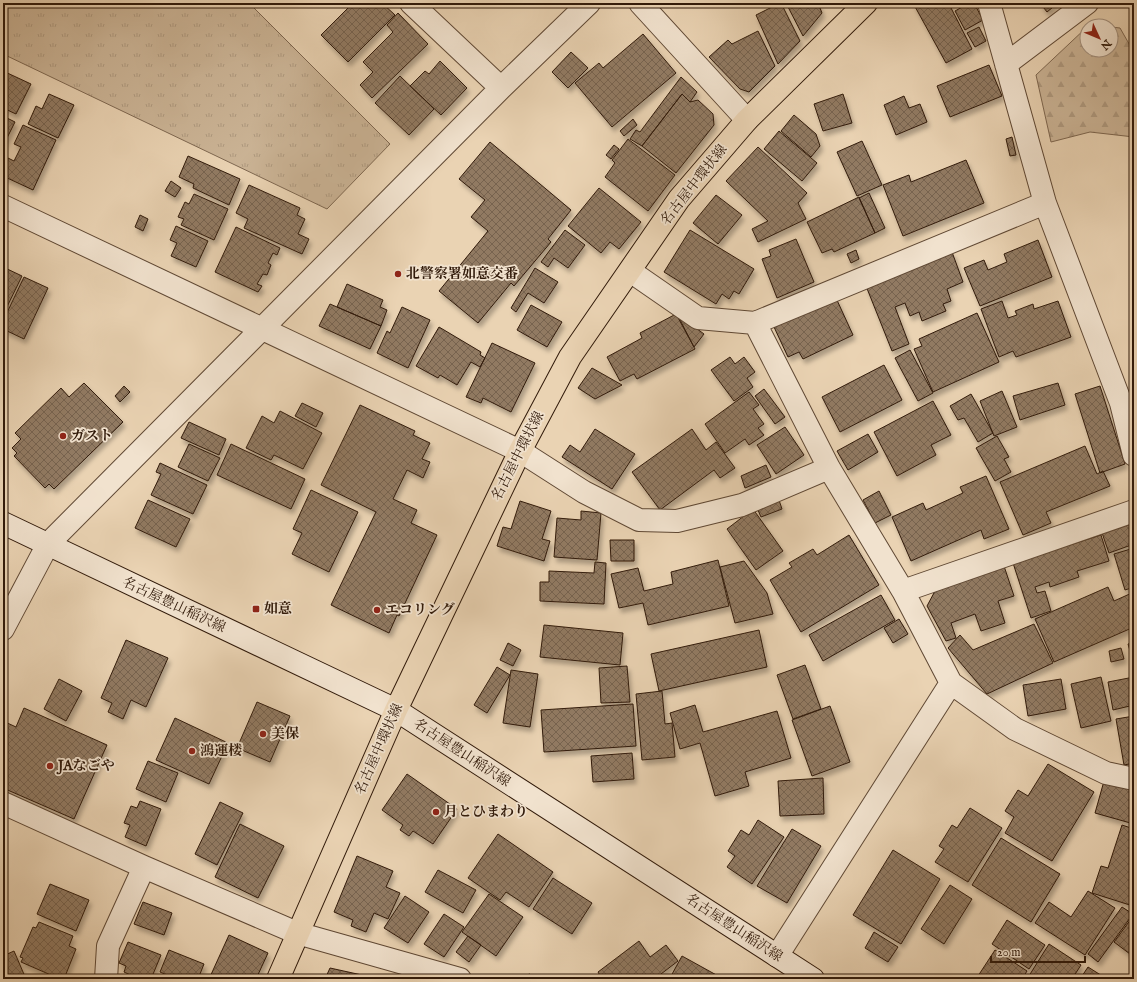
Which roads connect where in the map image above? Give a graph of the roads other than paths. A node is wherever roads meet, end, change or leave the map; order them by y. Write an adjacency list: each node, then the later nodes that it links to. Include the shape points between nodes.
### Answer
1 (411, 3): 8 (street)
2 (589, 3): 8 (street)
3 (640, 3): 9 (street)
4 (866, 3): 9 (main road, 名古屋中環状線)
5 (989, 3): 7 (street)
6 (1087, 3): 7 (street)
7 (1006, 64): 10 (street)
8 (501, 88): 14 (street)
9 (747, 120): 12 (main road, 名古屋中環状線, via 679,200)
10 (1046, 203): 13 (street); 16 (street, via 1121,403)
11 (3, 206): 14 (street)
12 (630, 271): 13 (street, via 698,318); 15 (main road, 名古屋中環状線, via 570,357)
13 (755, 323): 17 (street)
14 (261, 329): 15 (street); 20 (street)
15 (520, 451): 17 (street, via 584,492 639,520 677,521 742,505); 24 (main road, 名古屋中環状線)
16 (1134, 455)
17 (829, 468): 21 (street)
18 (1134, 511): 21 (street)
19 (3, 523): 20 (street, 名古屋豊山稲沢線)
20 (48, 544): 22 (street); 24 (street, 名古屋豊山稲沢線)
21 (903, 591): 23 (street)
22 (3, 629)
23 (951, 684): 25 (street, via 1016,729 1106,773); 29 (street)
24 (396, 710): 28 (main road, 名古屋中環状線); 29 (street, 名古屋豊山稲沢線)
25 (1134, 779)
26 (3, 803): 27 (street)
27 (144, 867): 28 (street); 30 (street, via 108,946)
28 (297, 933): 31 (main road, 名古屋中環状線); 32 (street)
29 (777, 956): 33 (street, 名古屋豊山稲沢線)
30 (106, 979)
31 (278, 979)
32 (460, 979)
33 (813, 979)

